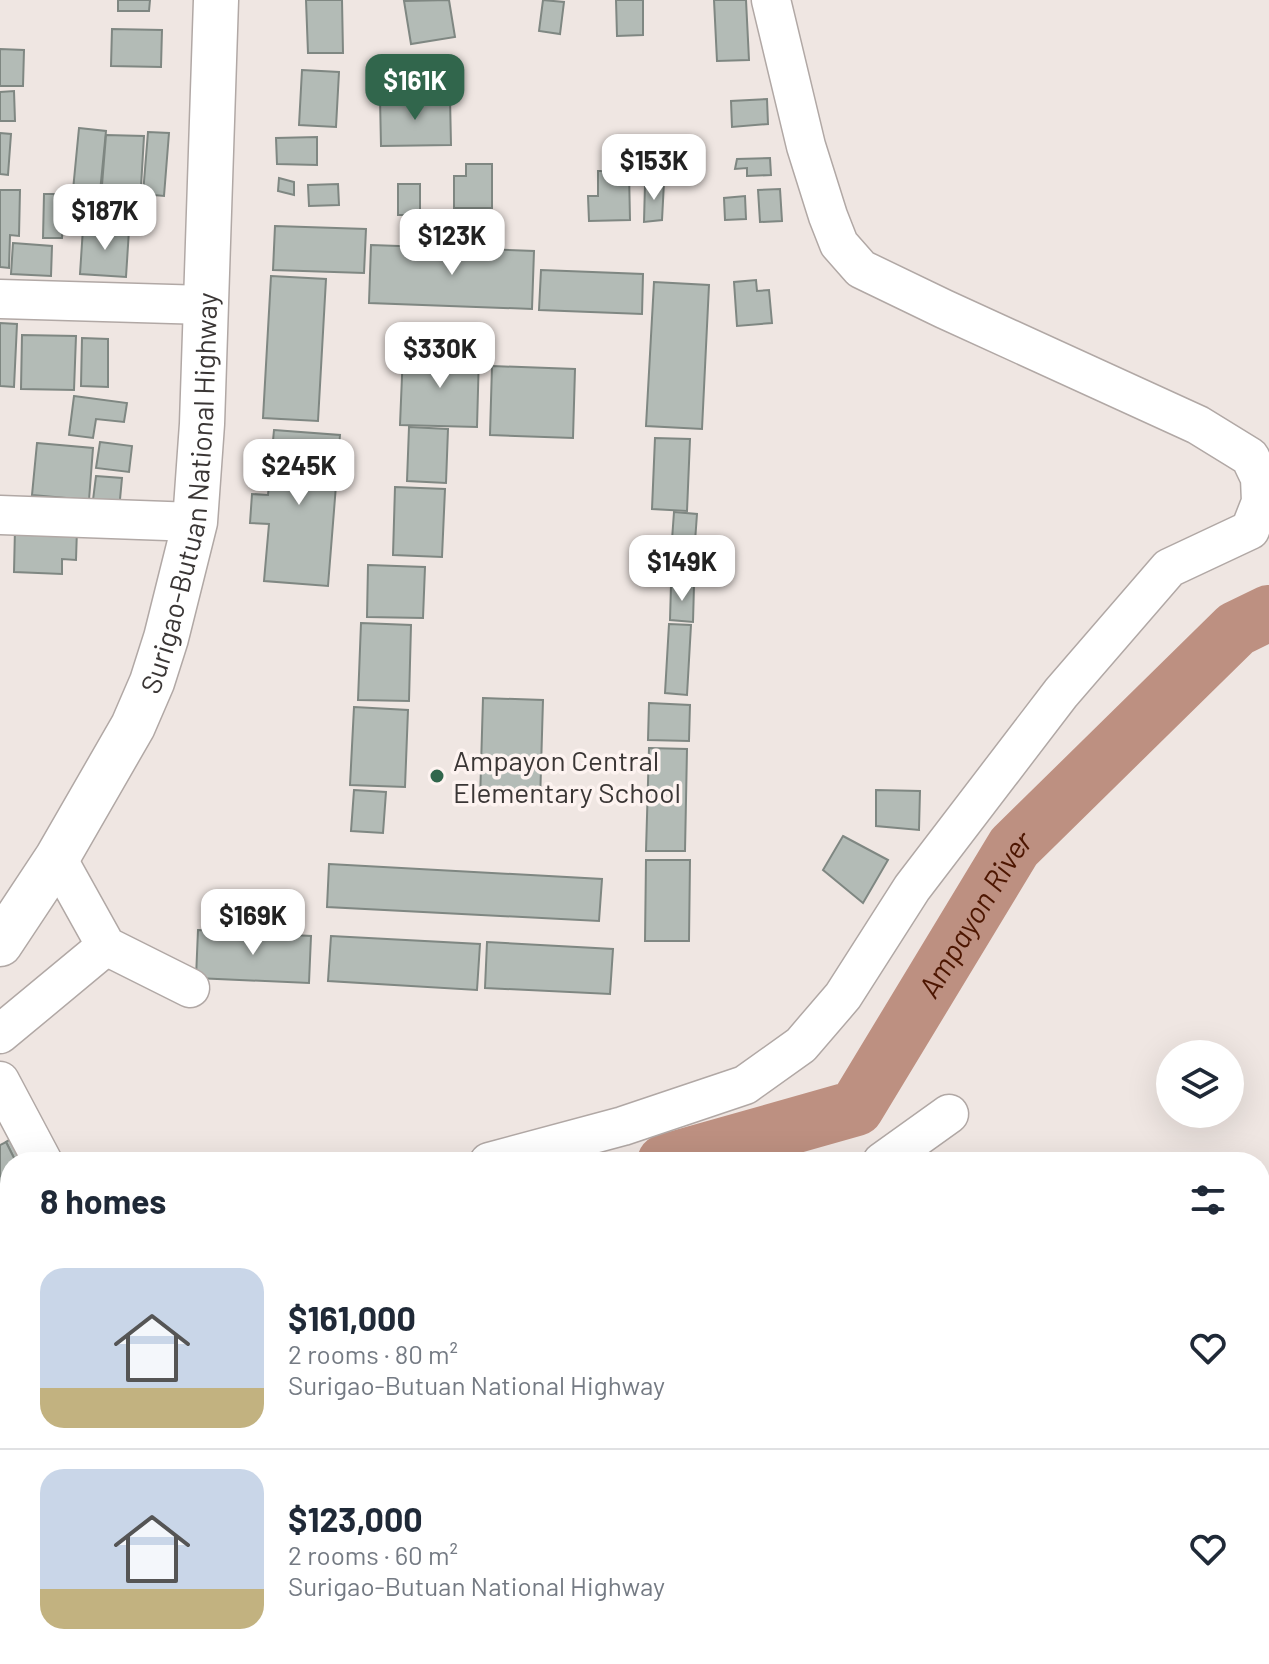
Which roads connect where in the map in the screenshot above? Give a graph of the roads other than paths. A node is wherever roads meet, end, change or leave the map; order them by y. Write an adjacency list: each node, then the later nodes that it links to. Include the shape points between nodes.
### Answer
1 (216, 0): 4 (highway, Surigao-Butuan National Highway)
2 (771, 0): 15 (street, via 819,189 839,244 861,269 1198,425 1250,457 1260,478 1261,502 1250,530 1169,568 1061,693 912,888 843,996 801,1045 745,1085)
3 (0, 299): 4 (street)
4 (206, 305): 6 (highway, Surigao-Butuan National Highway)
5 (0, 515): 6 (street)
6 (195, 522): 7 (highway, Surigao-Butuan National Highway, via 152,682 133,726)
7 (57, 858): 8 (highway, Surigao-Butuan National Highway); 9 (street)
8 (0, 944)
9 (106, 946): 10 (street); 11 (street)
10 (190, 988)
11 (0, 1034)
12 (0, 1081): 14 (street)
13 (949, 1114): 16 (street)
14 (38, 1152)
15 (526, 1152)
16 (896, 1152)

